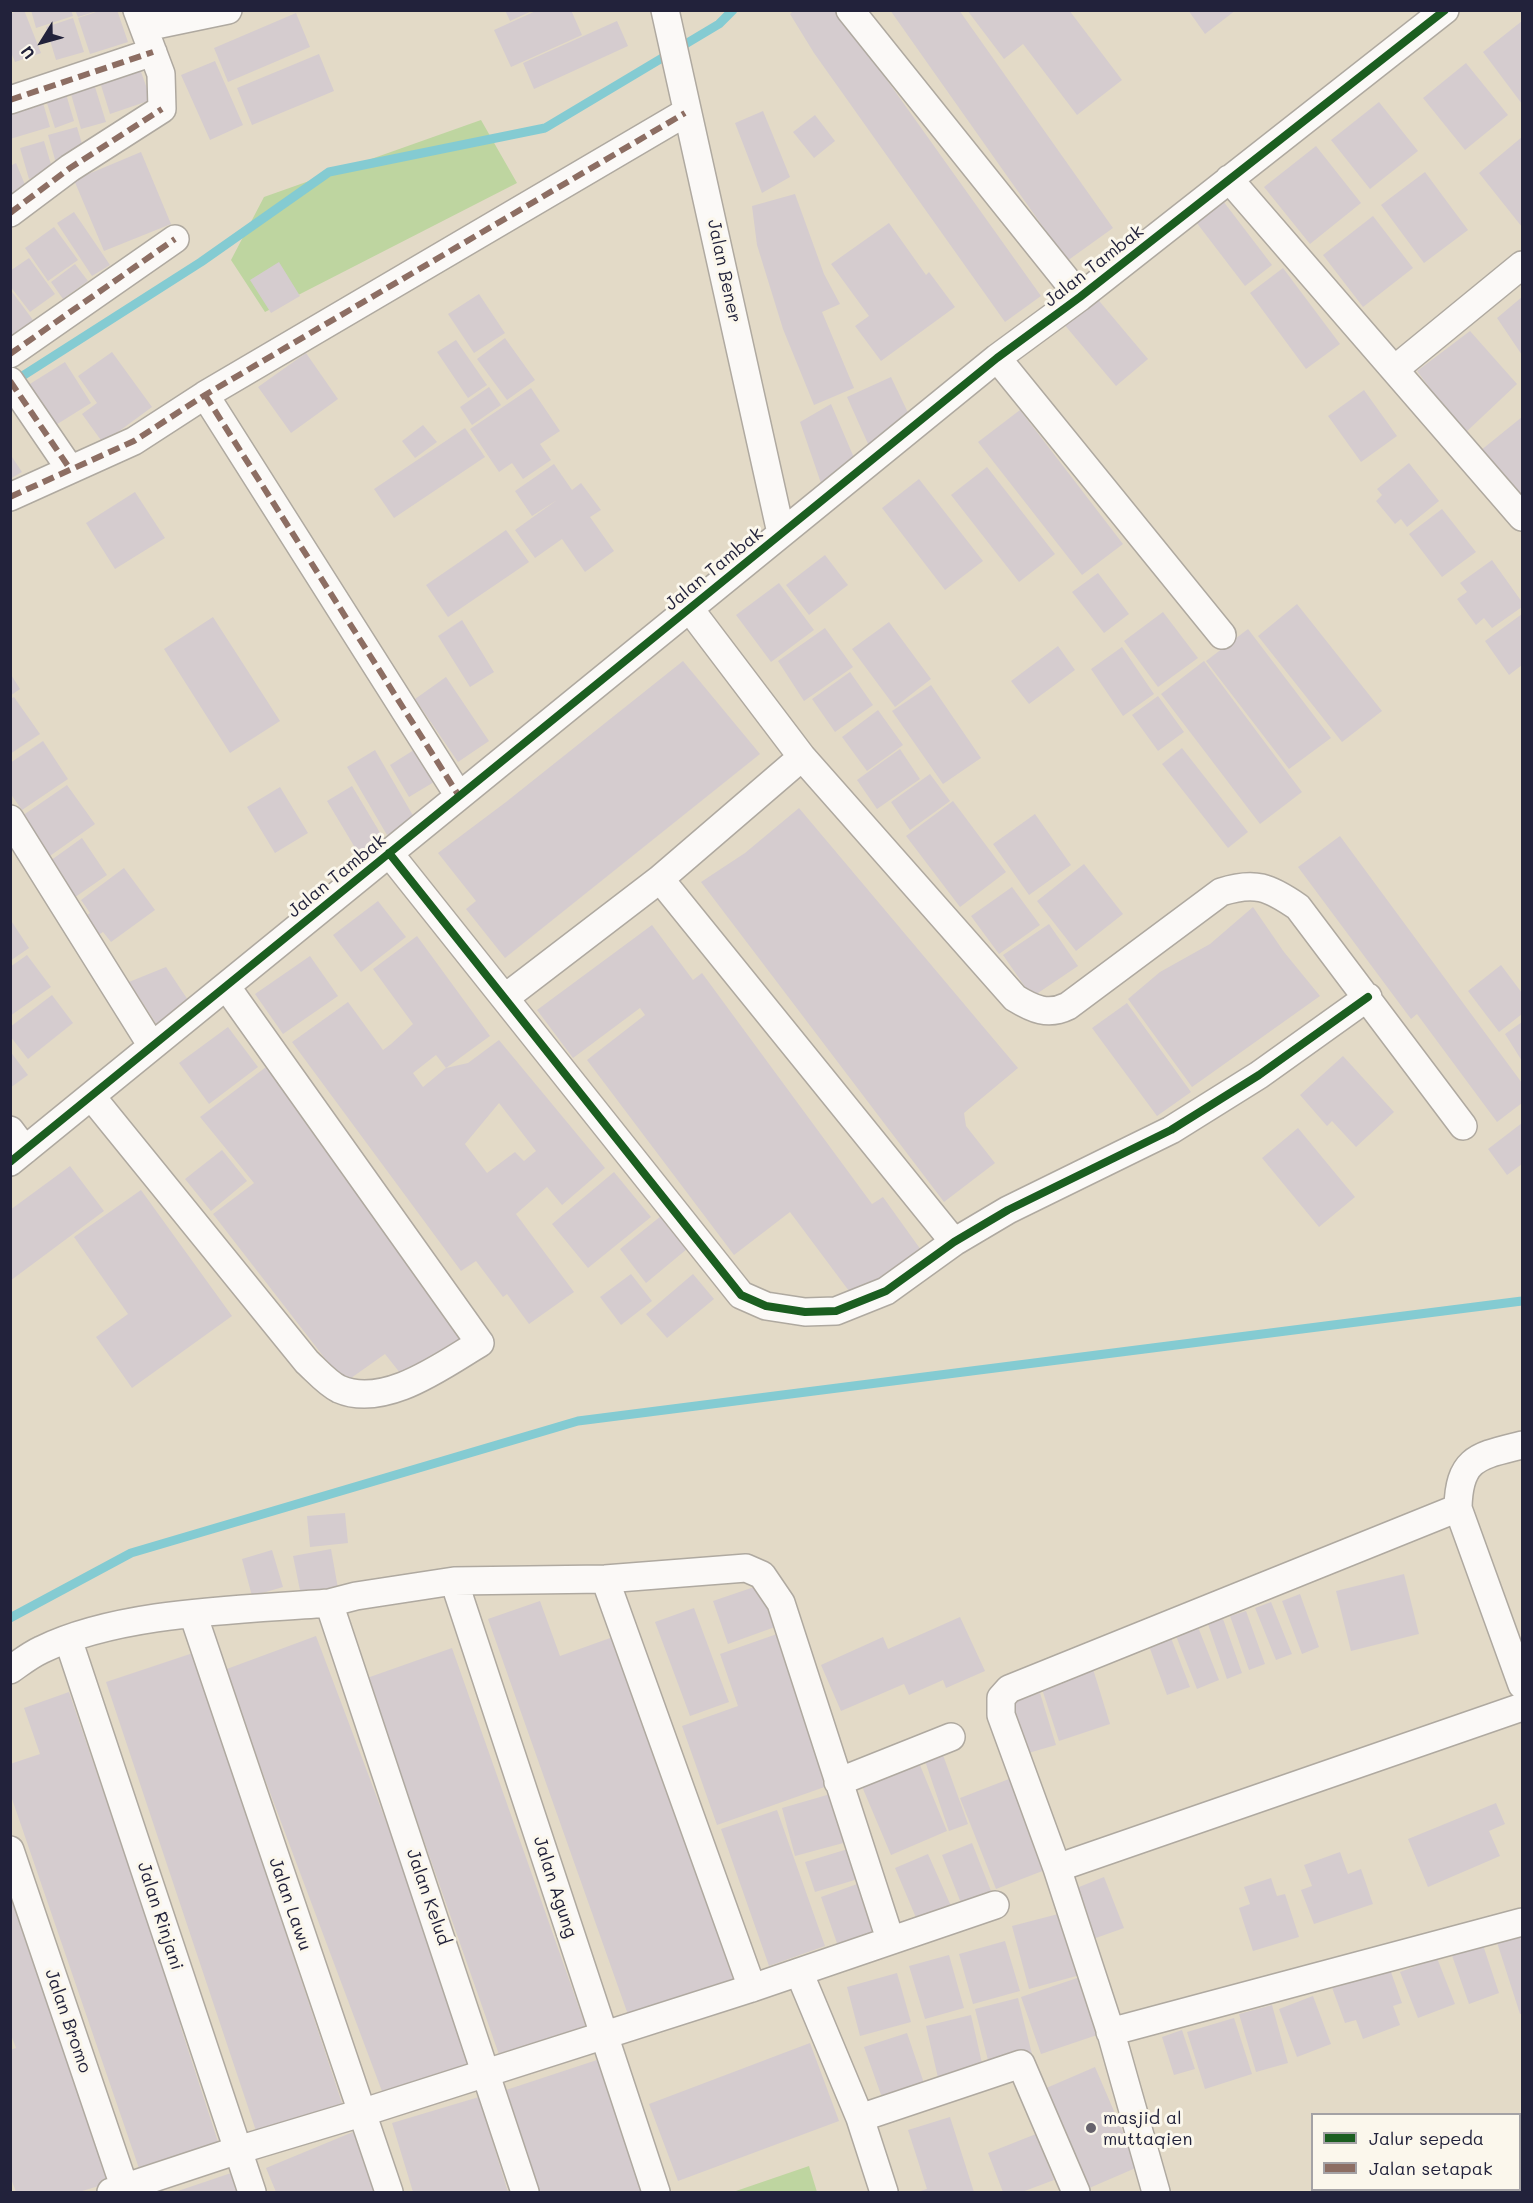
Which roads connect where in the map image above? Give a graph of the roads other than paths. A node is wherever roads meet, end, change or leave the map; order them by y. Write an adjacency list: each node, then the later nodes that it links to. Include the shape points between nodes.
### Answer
1 (228, 10): 5 (street)
2 (665, 10): 7 (street, Jalan Bener)
3 (850, 10): 12 (street)
4 (1445, 10): 8 (street, Jalan Tambak)
5 (145, 30): 6 (street); 9 (street, via 161,74 162,109 70,168)
6 (10, 100)
7 (686, 112): 17 (street); 21 (street, Jalan Bener)
8 (1229, 179): 12 (street, Jalan Tambak); 15 (street)
9 (10, 213)
10 (175, 239): 13 (street)
11 (1522, 265): 15 (street)
12 (1080, 297): 14 (street, Jalan Tambak)
13 (10, 354)
14 (997, 358): 21 (street, Jalan Tambak); 23 (street)
15 (1395, 369): 20 (street)
16 (10, 381): 18 (street)
17 (206, 395): 18 (street, via 134,441); 25 (street)
18 (70, 469): 19 (street)
19 (10, 497)
20 (1522, 517)
21 (781, 533): 22 (street, Jalan Tambak)
22 (689, 608): 24 (street); 25 (street, Jalan Tambak)
23 (1222, 635)
24 (802, 757): 28 (street); 31 (street, via 1015,998 1030,1007 1056,1012 1068,1006 1221,892 1243,885 1264,888 1298,907)
25 (459, 796): 27 (street, Jalan Tambak)
26 (10, 819): 32 (street)
27 (389, 854): 29 (street, Jalan Tambak); 30 (street)
28 (660, 879): 30 (street); 36 (street)
29 (226, 986): 32 (street, Jalan Tambak); 33 (street, via 480,1343 401,1388 375,1392 340,1389 307,1362)
30 (506, 997): 36 (street, via 741,1295 766,1306 805,1312 836,1311 886,1291)
31 (1368, 997): 34 (street); 36 (street, via 1259,1075 1171,1130 1008,1210)
32 (152, 1046): 33 (street, Jalan Tambak)
33 (91, 1096): 35 (street, Jalan Tambak)
34 (1463, 1126)
35 (15, 1147)
36 (954, 1242)
37 (1522, 1445): 38 (street, via 1473,1462 1459,1480)
38 (1458, 1508): 45 (street); 50 (street, via 1005,1693 999,1703 1001,1715)
39 (605, 1579): 40 (street); 48 (street, via 746,1568 762,1575 771,1585 789,1625); 55 (street)
40 (454, 1581): 41 (street); 57 (street, Jalan Agung)
41 (328, 1603): 42 (street); 58 (street, Jalan Kelud)
42 (193, 1614): 43 (street, via 144,1620); 59 (street, Jalan Lawu)
43 (68, 1639): 44 (street, via 39,1650); 61 (street, Jalan Rinjani)
44 (10, 1670)
45 (1522, 1685)
46 (1522, 1707): 50 (street)
47 (951, 1737): 48 (street)
48 (838, 1782): 53 (street)
49 (10, 1850): 62 (street, Jalan Bromo)
50 (1057, 1868): 56 (street)
51 (995, 1905): 53 (street)
52 (1522, 1922): 56 (street)
53 (890, 1940): 54 (street)
54 (799, 1972): 55 (street); 60 (street)
55 (752, 1988): 57 (street)
56 (1110, 2032): 69 (street)
57 (604, 2035): 58 (street); 66 (street, Jalan Agung)
58 (487, 2072): 59 (street); 65 (street, Jalan Kelud)
59 (361, 2113): 61 (street); 64 (street, Jalan Lawu)
60 (860, 2118): 67 (street); 68 (street, via 1021,2064)
61 (238, 2150): 62 (street); 63 (street, Jalan Rinjani)
62 (120, 2191)
63 (252, 2193)
64 (389, 2193)
65 (525, 2193)
66 (656, 2193)
67 (884, 2193)
68 (1076, 2193)
69 (1156, 2193)

